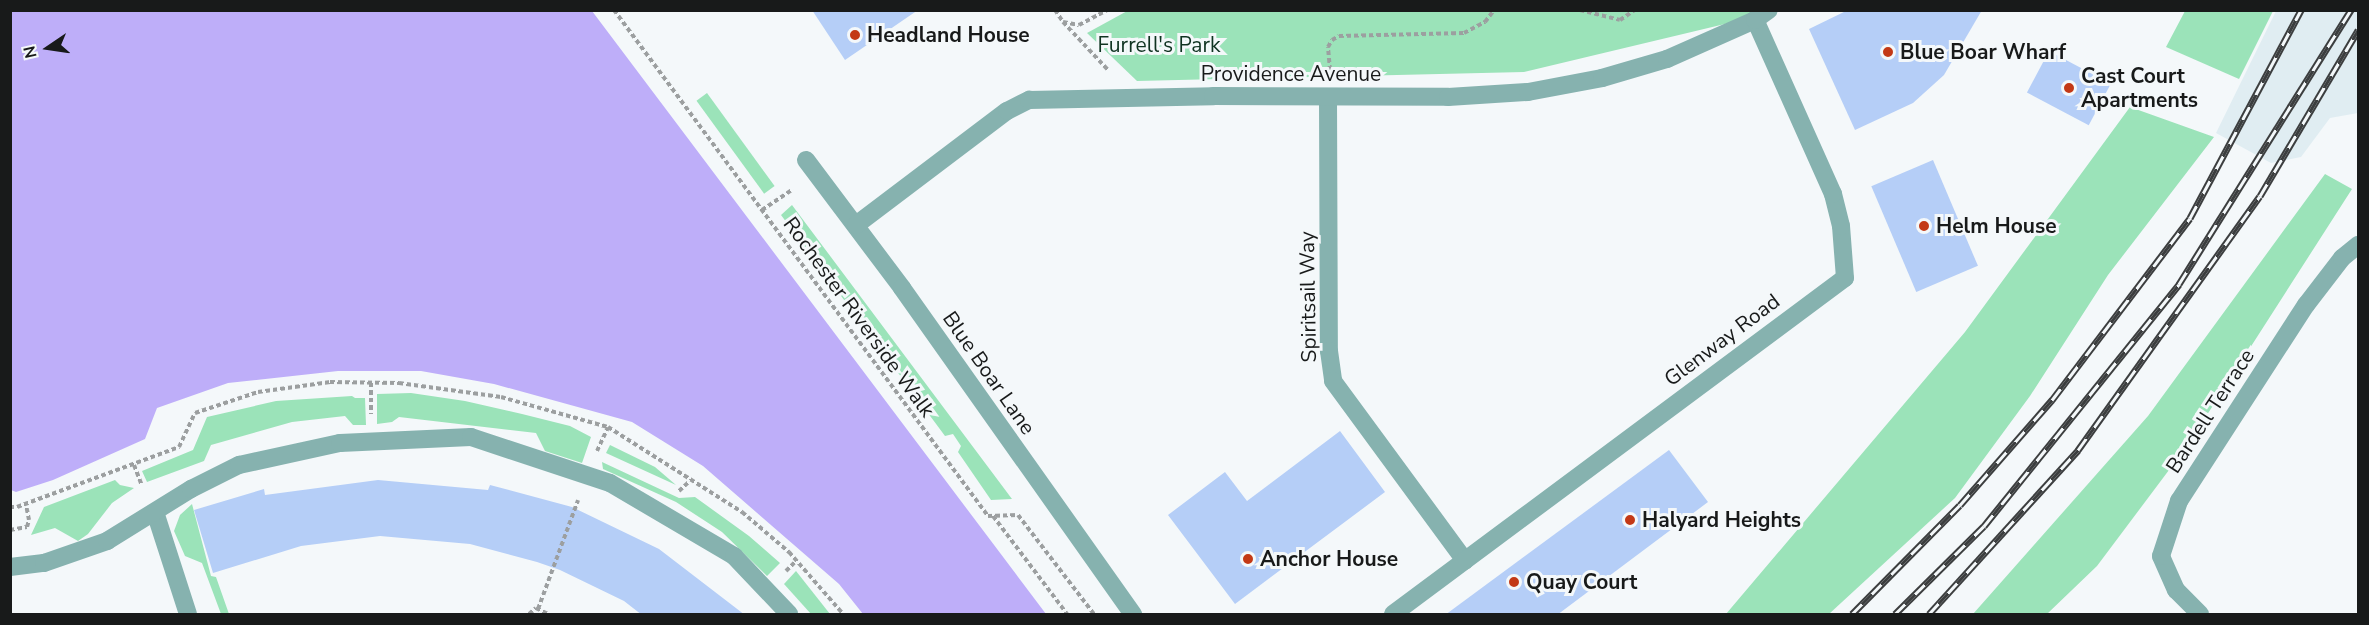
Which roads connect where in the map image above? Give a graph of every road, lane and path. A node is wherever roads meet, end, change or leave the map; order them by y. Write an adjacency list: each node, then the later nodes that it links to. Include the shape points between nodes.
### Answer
1 (614, 10): 13 (path, Rochester Riverside Walk)
2 (1055, 10): 8 (path)
3 (1107, 10): 8 (path, via 1079,25)
4 (1494, 10): 10 (path, via 1485,22 1464,33 1336,37 1328,48)
5 (1580, 10): 6 (path, via 1620,20)
6 (1635, 10)
7 (1762, 15): 10 (street, Providence Avenue, via 1667,59 1564,87 1491,95); 26 (street, Glenway Road, via 1833,194 1841,226 1845,278)
8 (1063, 22): 9 (path)
9 (1133, 97): 10 (street, Providence Avenue); 14 (street, Providence Avenue, via 1022,102)
10 (1330, 97): 26 (street, Spiritsail Way, via 1329,351 1334,381)
11 (806, 160): 14 (street, Blue Boar Lane)
12 (785, 192): 13 (path)
13 (762, 210): 23 (path, Rochester Riverside Walk, via 988,516)
14 (856, 225): 36 (street, Blue Boar Lane)
15 (2358, 245): 38 (street, Bardell Terrace, via 2342,258 2306,304 2179,501 2161,556 2176,590)
16 (370, 383): 17 (path)
17 (371, 414)
18 (608, 427): 19 (path)
19 (600, 444)
20 (587, 476): 22 (street, via 471,437 340,443 239,465); 29 (path); 33 (street, via 610,483 734,556)
21 (26, 504): 24 (path, via 27,527)
22 (155, 512): 27 (street, via 107,541 44,563); 30 (street)
23 (993, 516): 34 (path, Rochester Riverside Walk); 35 (path, via 1018,515)
24 (10, 530)
25 (796, 561): 28 (path)
26 (1465, 561): 37 (street, Glenway Road)
27 (10, 567)
28 (785, 571)
29 (538, 609): 31 (path); 32 (path)
30 (188, 615)
31 (529, 615)
32 (548, 615)
33 (789, 615)
34 (1067, 615)
35 (1094, 615)
36 (1133, 615)
37 (1393, 615)
38 (2200, 615)

